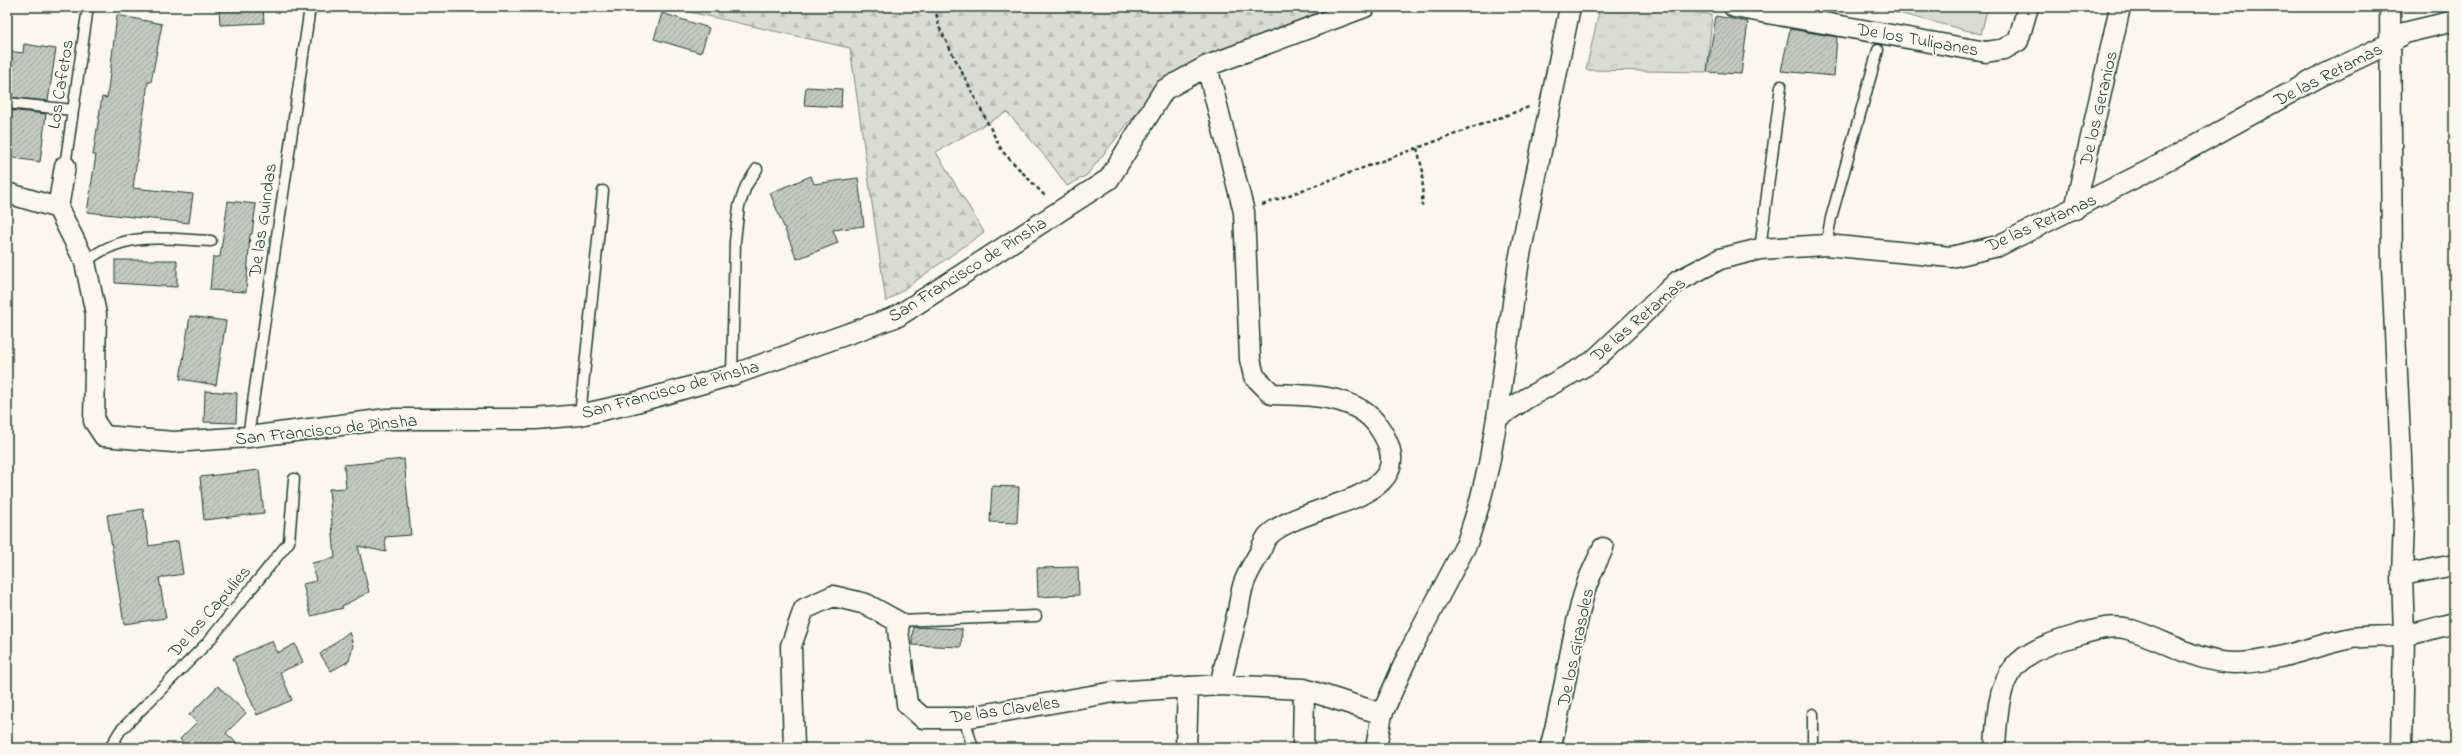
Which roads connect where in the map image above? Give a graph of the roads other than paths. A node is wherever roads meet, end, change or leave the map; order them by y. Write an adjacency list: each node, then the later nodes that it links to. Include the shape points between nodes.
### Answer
1 (88, 7): 15 (lane, Los Cafetos)
2 (310, 7): 29 (lane, De las Guindas)
3 (1365, 7): 12 (street, San Francisco de Pinsha)
4 (1570, 7): 28 (street, via 1519,260)
5 (1734, 7): 6 (street, De los Tulipanes, via 1986,52 2004,49 2018,41)
6 (2028, 7)
7 (2120, 7): 21 (street, De los Geranios)
8 (2390, 7): 10 (street)
9 (2454, 22): 10 (street, De las Retamas, via 2404,33)
10 (2390, 42): 21 (street, De las Retamas, via 2317,78); 33 (street, via 2392,268 2404,522)
11 (1878, 50): 23 (lane, via 1831,218)
12 (1207, 66): 26 (street, San Francisco de Pinsha, via 1164,90 1109,179 898,316); 38 (street, via 1244,212 1250,359 1254,376 1272,394 1300,395 1350,403 1374,421 1389,442 1392,458 1390,470 1378,485 1365,493 1289,523 1268,536 1245,580)
13 (1781, 86): 24 (lane)
14 (7, 103): 15 (lane)
15 (73, 110): 16 (lane, Los Cafetos)
16 (65, 166): 20 (street)
17 (757, 169): 26 (lane, via 746,186 739,206 735,241)
18 (603, 191): 27 (lane)
19 (7, 193): 20 (street)
20 (58, 208): 25 (street, San Francisco de Pinsha)
21 (2075, 209): 23 (street, De las Retamas, via 1998,246 1951,257)
22 (210, 241): 25 (lane, via 133,238 101,249)
23 (1826, 245): 24 (street, De las Retamas)
24 (1760, 249): 28 (street, De las Retamas, via 1720,259 1678,281 1592,362)
25 (85, 262): 29 (street, San Francisco de Pinsha, via 96,314 94,422 104,436 173,442)
26 (732, 375): 27 (street, San Francisco de Pinsha)
27 (580, 415): 29 (street, San Francisco de Pinsha, via 535,418 387,419)
28 (1497, 418): 41 (street, via 1489,464 1467,543 1410,651)
29 (248, 437)
30 (294, 479): 44 (lane, De los Capulies, via 289,542 208,642 120,731)
31 (1603, 548): 50 (street, De los Girasoles, via 1586,589 1560,713)
32 (2454, 565): 33 (street)
33 (2402, 575): 37 (street)
34 (1036, 616): 35 (lane)
35 (897, 621): 43 (street, De las Claveles, via 907,704 923,718); 45 (street, via 866,604 833,596 804,609 791,646)
36 (2454, 623): 37 (street)
37 (2404, 635): 52 (street, via 2348,639 2279,658 2234,663 2189,654 2127,628 2105,627 2044,645 2017,664 2005,679 1997,704); 53 (street)
38 (1220, 685): 39 (street, De las Claveles); 40 (street, De las Claveles)
39 (1188, 687): 43 (street, De las Claveles, via 1114,692); 47 (street)
40 (1304, 689): 41 (street, De las Claveles); 48 (street)
41 (1382, 714): 49 (street)
42 (1813, 714): 51 (lane)
43 (964, 718): 46 (lane)
44 (110, 748)
45 (794, 748)
46 (973, 748)
47 (1186, 748)
48 (1303, 748)
49 (1376, 748)
50 (1550, 748)
51 (1813, 748)
52 (1995, 748)
53 (2402, 748)

